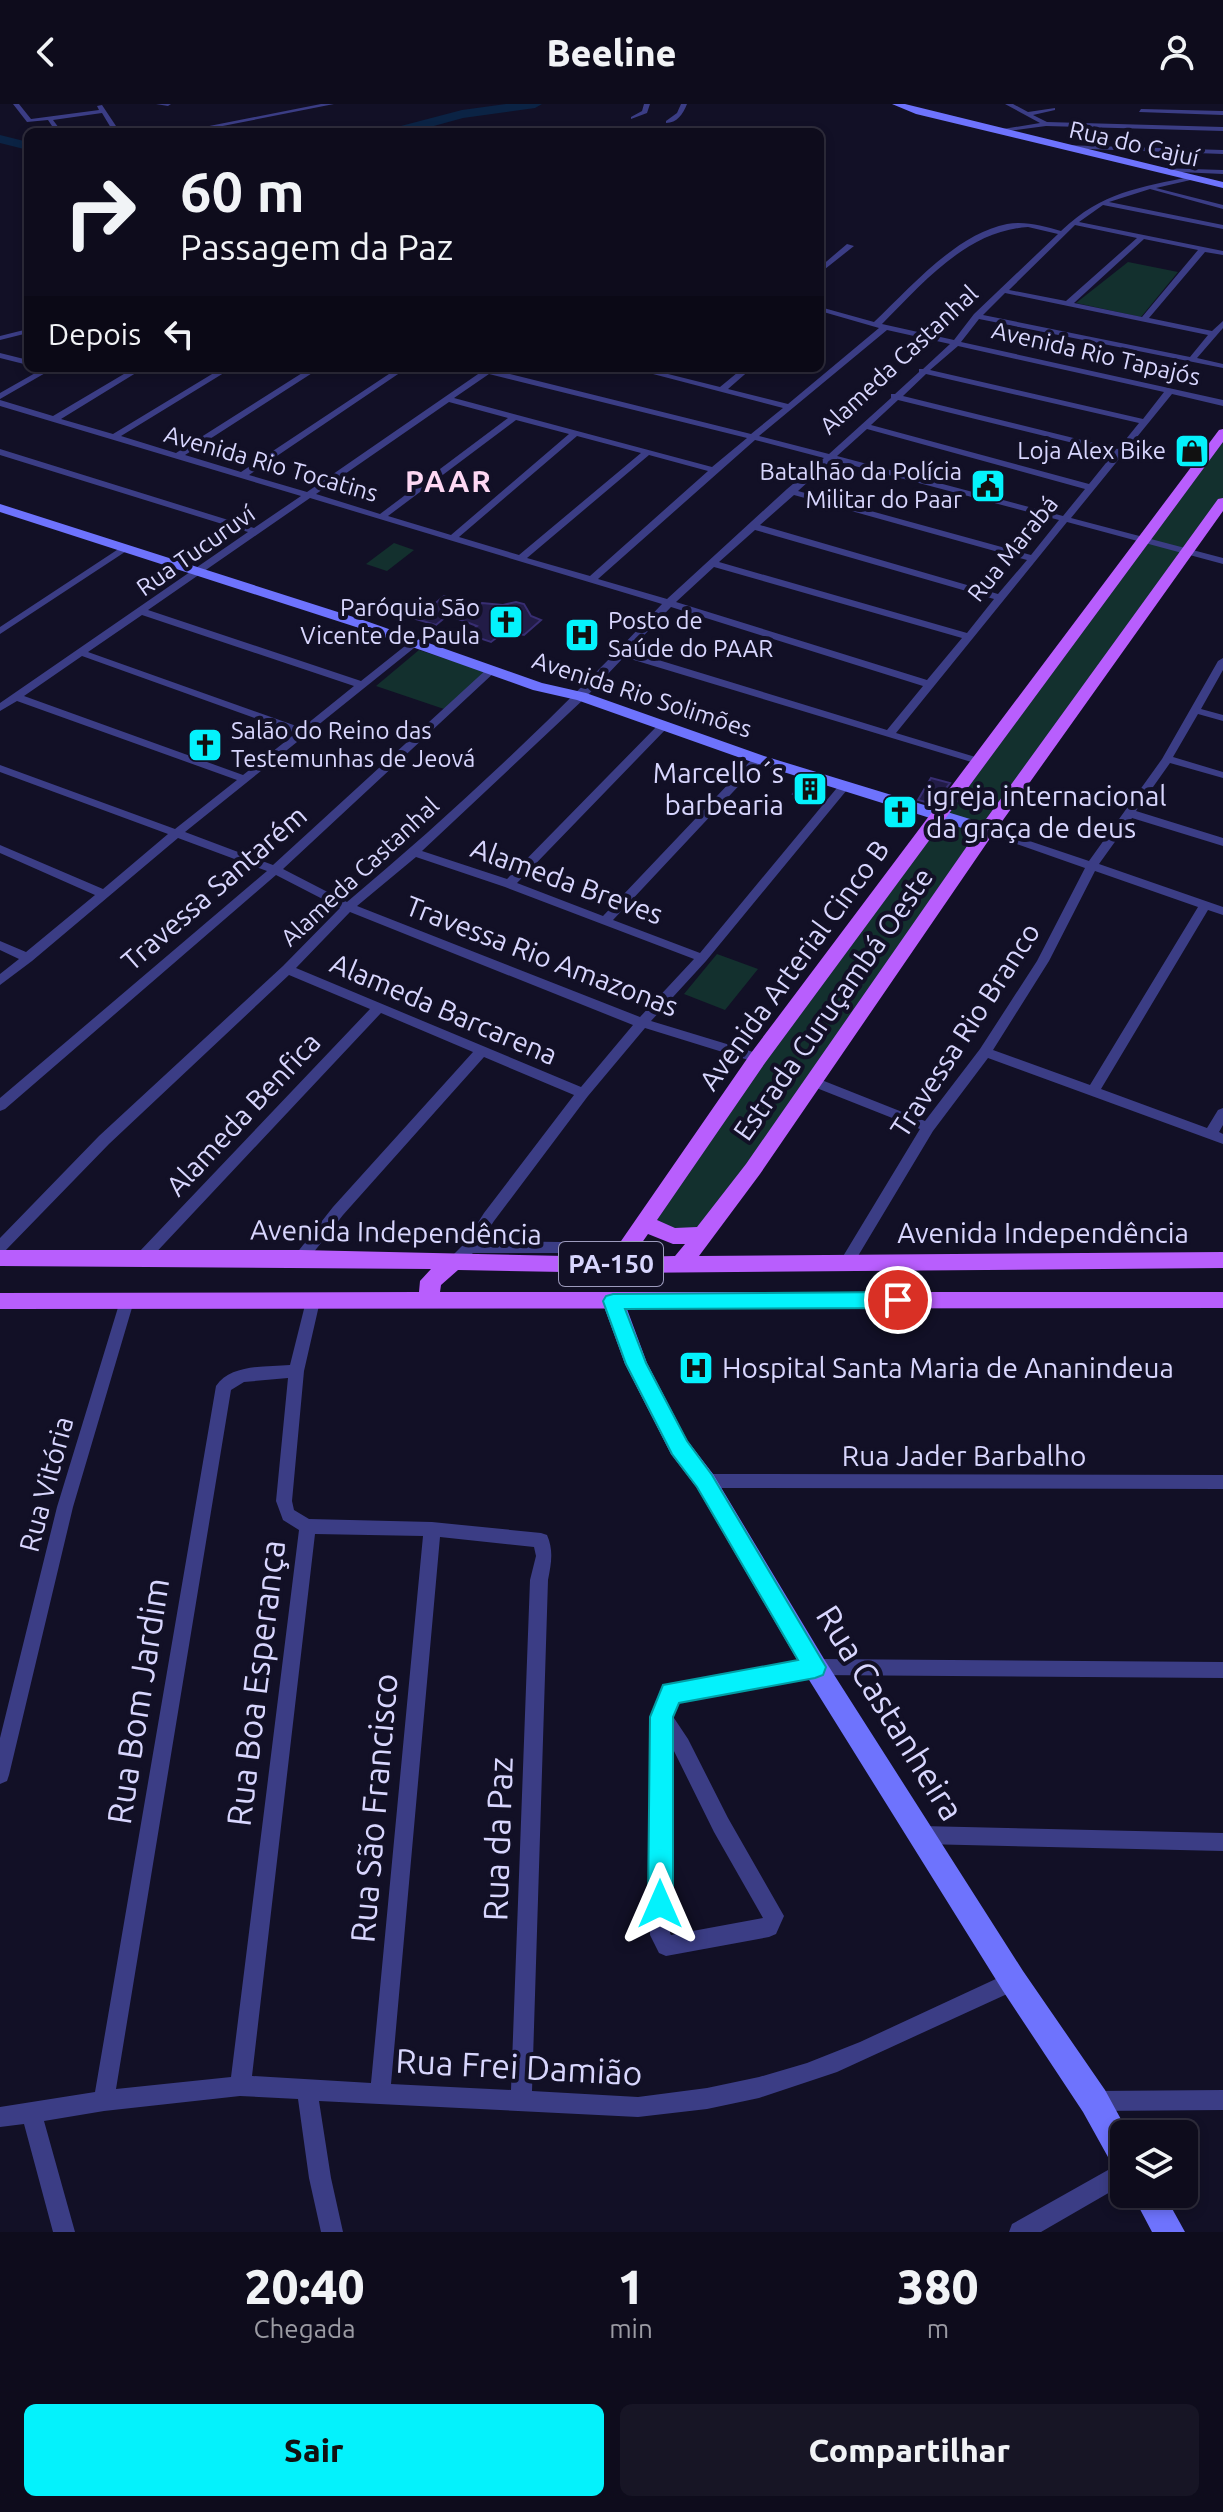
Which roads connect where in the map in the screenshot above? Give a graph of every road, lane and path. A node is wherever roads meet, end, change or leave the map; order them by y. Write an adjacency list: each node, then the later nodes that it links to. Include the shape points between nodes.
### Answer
1 (16, 104): 14 (street, via 26,121)
2 (159, 104): 3 (street)
3 (168, 104)
4 (331, 104): 20 (street)
5 (647, 104): 15 (street, via 645,112)
6 (684, 104): 16 (street)
7 (1008, 104): 13 (street)
8 (1042, 104): 13 (street, via 1053,109)
9 (903, 105): 22 (main road, Rua do Cajuí)
10 (101, 107): 14 (street); 19 (street)
11 (1141, 111): 12 (street)
12 (1223, 113)
13 (1028, 114): 17 (street)
14 (49, 118): 18 (street)
15 (633, 118)
16 (668, 122)
17 (1046, 124): 21 (street); 22 (street)
18 (56, 128)
19 (115, 128)
20 (203, 128)
21 (1223, 129)
22 (997, 132): 23 (main road, Rua do Cajuí)
23 (1059, 146): 24 (street); 25 (main road, Rua do Cajuí)
24 (1223, 152)
25 (1155, 170): 26 (street); 27 (main road, Rua do Cajuí)
26 (1223, 172)
27 (1193, 178): 28 (main road, Rua do Cajuí); 29 (street, Alameda Castanhal)
28 (1223, 185)
29 (1149, 188): 30 (street, Alameda Castanhal); 31 (street)
30 (1101, 202): 32 (street, Alameda Castanhal); 33 (street)
31 (1223, 207)
32 (1074, 223): 34 (street, Alameda Castanhal); 35 (street)
33 (1223, 227)
34 (1064, 234): 40 (street, Alameda Castanhal); 46 (street, via 1020,225 977,238 940,264)
35 (1141, 238): 37 (street); 41 (street)
36 (850, 246): 39 (street)
37 (1203, 249): 38 (street); 44 (street)
38 (1223, 253)
39 (824, 268)
40 (1005, 291): 41 (street); 43 (street, Alameda Castanhal)
41 (1068, 304): 44 (street)
42 (824, 310): 46 (street, Avenida Rio Tapajós)
43 (977, 316): 50 (street, Alameda Castanhal); 52 (street)
44 (1143, 320): 48 (street)
45 (1223, 323): 48 (street)
46 (880, 326): 50 (street, Avenida Rio Tapajós); 72 (street)
47 (24, 332): 49 (street)
48 (1214, 334): 52 (street)
49 (0, 338)
50 (956, 343): 55 (street, Alameda Castanhal); 66 (street, Avenida Rio Tapajós)
51 (0, 355): 53 (street)
52 (1191, 361): 54 (street)
53 (24, 362)
54 (1223, 366)
55 (922, 371): 68 (street, Alameda Castanhal); 75 (street)
56 (41, 372): 67 (street)
57 (133, 372): 74 (street)
58 (221, 372): 80 (street)
59 (308, 372): 85 (street)
60 (397, 372): 87 (street)
61 (487, 372): 69 (street, Rua Tucuruví)
62 (498, 372): 79 (street)
63 (661, 372): 65 (street)
64 (743, 372): 65 (street)
65 (722, 390): 72 (street)
66 (1169, 392): 71 (street, Avenida Rio Tapajós); 75 (street, Rua Marabá)
67 (0, 396)
68 (894, 396): 76 (street, Alameda Castanhal); 82 (street)
69 (447, 399): 73 (street); 90 (street, Rua Tucuruví)
70 (0, 403): 74 (street, Avenida Rio Tocatins)
71 (1223, 403)
72 (789, 407): 79 (street)
73 (513, 418): 77 (street); 93 (street)
74 (53, 420): 80 (street, Avenida Rio Tocatins)
75 (1145, 422): 82 (street, Rua Marabá)
76 (863, 425): 84 (street, Alameda Castanhal); 88 (street)
77 (575, 433): 83 (street); 97 (street)
78 (1223, 433): 98 (main road, Avenida Arterial Cinco B)
79 (753, 437): 84 (street); 86 (street)
80 (112, 438): 85 (street, Avenida Rio Tocatins)
81 (0, 452): 96 (street)
82 (1119, 452): 88 (street, Rua Marabá)
83 (647, 453): 86 (street); 101 (street)
84 (828, 456): 89 (street, Alameda Castanhal); 94 (street)
85 (176, 457): 87 (street, Avenida Rio Tocatins)
86 (714, 470): 106 (street)
87 (241, 476): 90 (street, Avenida Rio Tocatins)
88 (1089, 487): 94 (street, Rua Marabá)
89 (790, 491): 95 (street, Alameda Castanhal); 102 (street)
90 (310, 496): 93 (street, Avenida Rio Tocatins); 96 (street, Rua Tucuruví)
91 (1223, 502): 100 (main road, Estrada Curuçambá Oeste)
92 (0, 508): 99 (main road, Avenida Rio Solimões)
93 (381, 517): 97 (street, Avenida Rio Tocatins)
94 (1063, 521): 98 (street); 102 (street, Rua Marabá)
95 (752, 526): 104 (street, Alameda Castanhal); 107 (street)
96 (257, 532): 105 (street, Rua Tucuruví)
97 (453, 538): 101 (street, Avenida Rio Tocatins)
98 (1140, 541): 100 (street); 129 (main road, Avenida Arterial Cinco B)
99 (126, 548): 105 (main road, Avenida Rio Solimões); 110 (street)
100 (1188, 553): 103 (street); 136 (main road, Estrada Curuçambá Oeste)
101 (521, 558): 106 (street, Avenida Rio Tocatins)
102 (1031, 558): 107 (street, Rua Marabá)
103 (1223, 561)
104 (711, 563): 108 (street, Alameda Castanhal); 111 (street)
105 (196, 572): 109 (street, Rua Tucuruví); 112 (main road, Avenida Rio Solimões)
106 (591, 580): 108 (street, Avenida Rio Tocatins)
107 (1001, 598): 111 (street, Rua Marabá)
108 (669, 603): 114 (street, Alameda Castanhal); 118 (street, Avenida Rio Tocatins)
109 (143, 612): 113 (street, Rua Tucuruví); 117 (street)
110 (0, 631)
111 (967, 636): 118 (street, Rua Marabá)
112 (414, 644): 116 (main road, Avenida Rio Solimões); 117 (street)
113 (82, 653): 120 (street, Rua Tucuruví); 125 (street)
114 (623, 653): 119 (street, Alameda Castanhal); 126 (street)
115 (1222, 663): 122 (street, Travessa Rio Branco)
116 (492, 670): 119 (main road, Avenida Rio Solimões); 142 (street, Travessa Santarém)
117 (361, 685): 125 (street)
118 (931, 685): 126 (street, Rua Marabá)
119 (581, 696): 124 (main road, Avenida Rio Solimões); 140 (street, Alameda Castanhal)
120 (17, 697): 121 (street, Rua Tucuruví); 132 (street)
121 (0, 708)
122 (1197, 711): 123 (street); 128 (street, Travessa Rio Branco)
123 (1223, 718)
124 (663, 726): 127 (main road, Avenida Rio Solimões); 143 (street)
125 (303, 732): 132 (street)
126 (889, 734): 129 (street)
127 (758, 759): 133 (main road, Avenida Rio Solimões); 148 (street)
128 (1167, 759): 131 (street); 134 (street, Travessa Rio Branco)
129 (978, 761): 135 (main road, Avenida Arterial Cinco B)
130 (0, 768): 137 (street, Travessa Rio Amazonas)
131 (1223, 775)
132 (245, 779): 137 (street)
133 (845, 785): 135 (main road, Avenida Rio Solimões); 151 (street)
134 (1129, 813): 138 (street); 141 (street, Travessa Rio Branco)
135 (939, 814): 136 (main road, Avenida Rio Solimões); 158 (main road, Avenida Arterial Cinco B)
136 (987, 830): 141 (street, Avenida Rio Solimões); 159 (main road, Estrada Curuçambá Oeste)
137 (178, 832): 142 (street, Travessa Rio Amazonas); 144 (street)
138 (1223, 842)
139 (0, 849): 144 (street)
140 (414, 852): 143 (street, Alameda Breves); 146 (street, Alameda Castanhal)
141 (1092, 866): 145 (street, Avenida Rio Solimões); 157 (street, Travessa Rio Branco, via 1043,961)
142 (275, 870): 146 (street, Travessa Rio Amazonas); 162 (street, Travessa Santarém)
143 (509, 884): 148 (street, Alameda Breves)
144 (104, 894): 150 (street)
145 (1205, 906): 147 (street, Avenida Rio Solimões); 160 (street)
146 (348, 907): 152 (street, Alameda Castanhal); 155 (street, Travessa Rio Amazonas)
147 (1223, 911)
148 (606, 920): 151 (street, Alameda Breves)
149 (0, 945): 150 (street)
150 (28, 958): 153 (street)
151 (702, 958): 155 (street)
152 (287, 969): 154 (street, Alameda Barcarena); 168 (street, Alameda Castanhal, via 104,1140)
153 (0, 981)
154 (379, 1007): 156 (street, Alameda Barcarena); 170 (street, Alameda Benfica)
155 (642, 1023): 158 (street, Travessa Rio Amazonas); 161 (street)
156 (481, 1051): 161 (street, Alameda Barcarena); 173 (street)
157 (985, 1052): 160 (street); 164 (street, Travessa Rio Branco)
158 (758, 1058): 166 (main road, Avenida Arterial Cinco B)
159 (814, 1082): 164 (street); 167 (main road, Estrada Curuçambá Oeste)
160 (1093, 1091): 165 (street)
161 (583, 1093): 169 (street)
162 (0, 1106)
163 (1223, 1113): 165 (street)
164 (928, 1127): 175 (street, Travessa Rio Branco)
165 (1217, 1137)
166 (645, 1224): 167 (main road, via 673,1236); 171 (main road, Avenida Arterial Cinco B)
167 (705, 1235): 176 (main road, Estrada Curuçambá Oeste)
168 (0, 1247)
169 (462, 1254): 171 (main road, Avenida Independência / PA-150); 173 (main road, Avenida Independência / PA-150); 182 (main road, via 431,1281)
170 (144, 1256): 172 (main road, Avenida Independência / PA-150); 173 (main road, Avenida Independência / PA-150)
171 (622, 1257): 176 (main road, Avenida Independência / PA-150)
172 (0, 1258)
173 (301, 1258)
174 (1223, 1260): 175 (main road, Avenida Independência / PA-150)
175 (847, 1262): 176 (main road, Avenida Independência / PA-150)
176 (681, 1264)
177 (1223, 1300): 181 (main road, PA-150)
178 (0, 1301): 179 (main road, PA-150)
179 (127, 1301): 180 (main road, PA-150); 191 (street, Rua Vitória, via 65,1507)
180 (313, 1301): 182 (main road, PA-150); 183 (street, Rua Boa Esperança)
181 (613, 1301): 182 (main road, PA-150); 184 (main road, Rua Castanheira, via 657,1407)
182 (433, 1302)
183 (296, 1371): 186 (street, Rua Boa Esperança, via 284,1501 291,1520); 199 (street, Rua Bom Jardim, via 241,1376 224,1386)
184 (705, 1481): 185 (street, Rua Jader Barbalho); 188 (main road, Rua Castanheira)
185 (1223, 1482)
186 (308, 1526): 187 (street); 195 (street, Rua Boa Esperança)
187 (432, 1529): 197 (street, Rua São Francisco); 200 (street, Rua da Paz, via 541,1540 544,1556)
188 (815, 1667): 189 (street); 190 (street, via 671,1693); 192 (main road, Rua Castanheira)
189 (1223, 1670)
190 (662, 1717): 190 (street, via 774,1916 769,1927 666,1946 660,1935)
191 (0, 1775)
192 (922, 1835): 193 (street); 194 (main road, Rua Castanheira)
193 (1223, 1842)
194 (1013, 1981): 200 (street, Rua Frei Damião, via 840,2061 774,2084 701,2101 638,2107); 201 (main road, Rua Castanheira)
195 (240, 2086): 196 (street, Rua Frei Damião); 199 (street, Rua Frei Damião)
196 (307, 2088): 197 (street, Rua Frei Damião); 208 (street)
197 (380, 2092): 200 (street, Rua Frei Damião)
198 (1223, 2100): 201 (street)
199 (104, 2101): 202 (street, Rua Frei Damião)
200 (521, 2101)
201 (1094, 2101): 204 (main road, Rua Castanheira)
202 (31, 2112): 203 (street, Rua Frei Damião); 207 (street)
203 (0, 2117)
204 (1110, 2130)
205 (1110, 2180): 209 (street)
206 (1155, 2208): 210 (main road)
207 (64, 2232)
208 (332, 2232)
209 (1020, 2232)
210 (1169, 2232)

